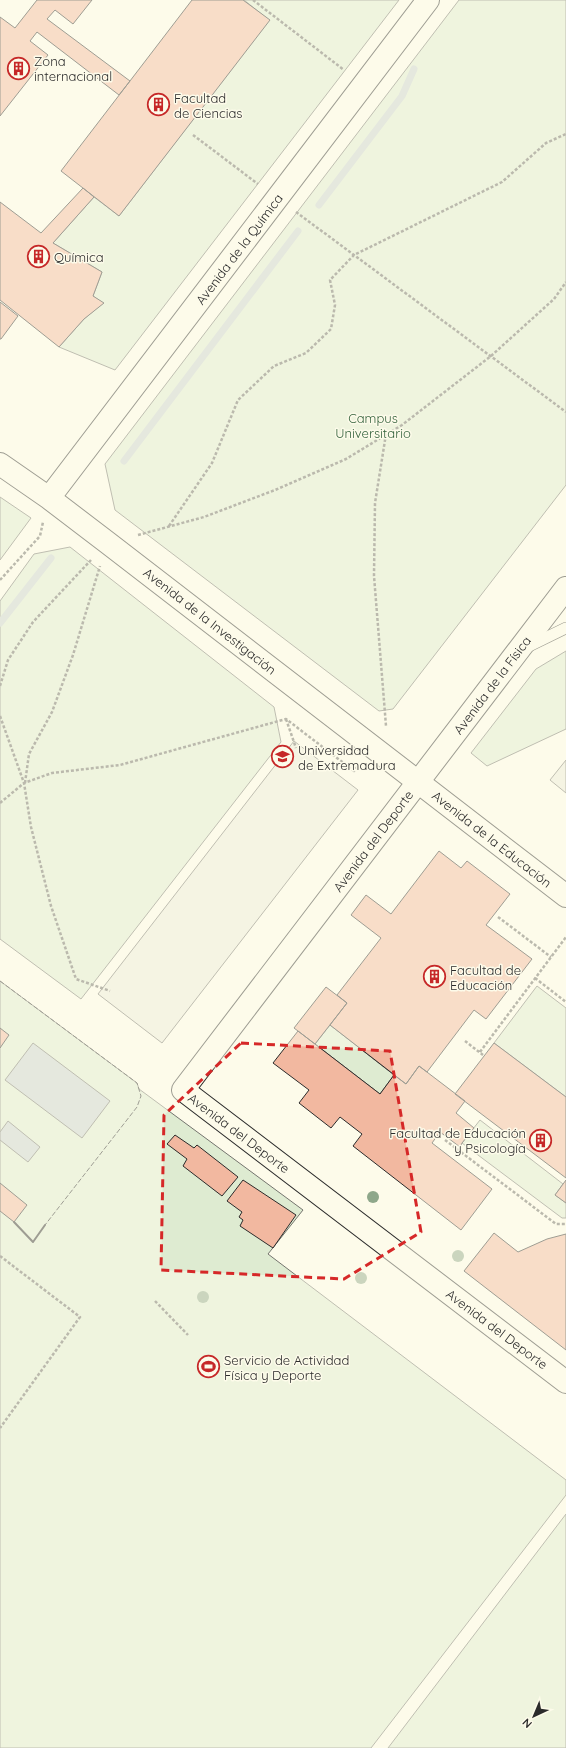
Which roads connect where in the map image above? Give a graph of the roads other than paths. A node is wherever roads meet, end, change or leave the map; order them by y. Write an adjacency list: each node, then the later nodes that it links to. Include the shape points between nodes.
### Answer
1 (428, 0): 3 (street, Avenida de la Química)
2 (0, 464): 3 (street, Avenida de la Investigación)
3 (49, 498): 7 (street, Avenida de la Investigación)
4 (566, 588): 6 (street, Avenida de la Física)
5 (566, 628): 6 (lane)
6 (518, 651): 7 (street, Avenida de la Física)
7 (419, 781): 8 (street, Avenida de la Educación); 9 (street, Avenida del Deporte, via 183,1090)
8 (566, 896)
9 (566, 1382)

